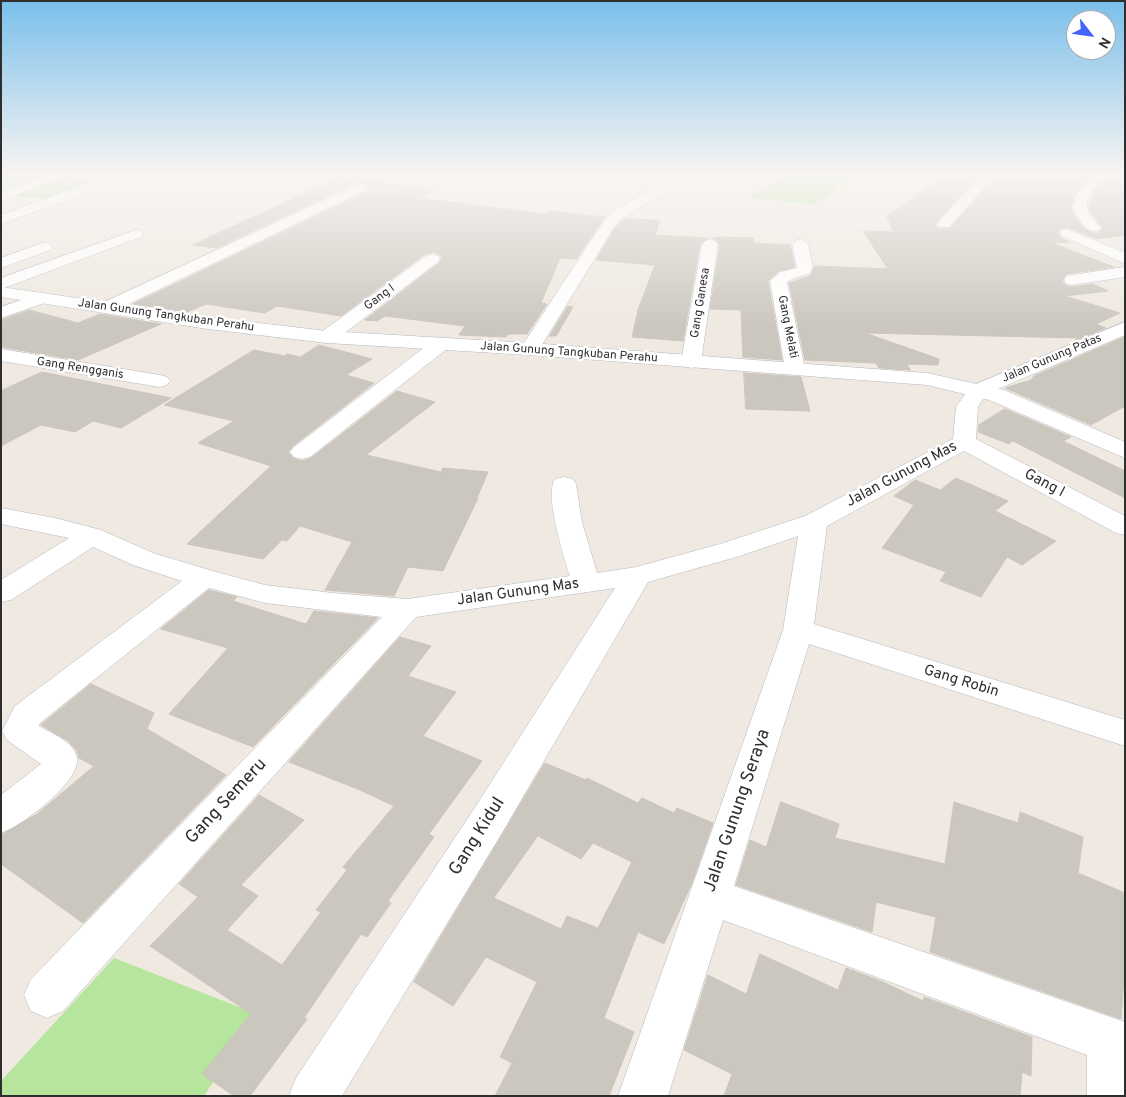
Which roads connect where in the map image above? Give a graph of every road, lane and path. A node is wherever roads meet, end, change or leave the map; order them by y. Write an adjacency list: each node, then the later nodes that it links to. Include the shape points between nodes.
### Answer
1 (280, 225): 18 (street)
2 (608, 225): 23 (street)
3 (1091, 225): 4 (street)
4 (1094, 228)
5 (1066, 233): 11 (street)
6 (136, 234): 15 (street)
7 (710, 244): 25 (street, Gang Ganesa)
8 (800, 244): 26 (street, Gang Melati, via 803,271 778,280)
9 (45, 246): 12 (street)
10 (432, 259): 21 (street, Gang I)
11 (1125, 259)
12 (1, 263)
13 (1125, 272): 14 (street)
14 (1072, 280)
15 (1, 284)
16 (1, 292): 17 (street, Jalan Gunung Tangkuban Perahu)
17 (41, 298): 18 (street, Jalan Gunung Tangkuban Perahu); 19 (street)
18 (106, 308): 21 (street, Jalan Gunung Tangkuban Perahu)
19 (1, 313)
20 (1125, 328): 28 (street, Jalan Gunung Patas)
21 (327, 337): 22 (street, Jalan Gunung Tangkuban Perahu)
22 (441, 344): 23 (street, Jalan Gunung Tangkuban Perahu); 31 (street)
23 (530, 349): 25 (street, Jalan Gunung Tangkuban Perahu)
24 (1, 355): 27 (street, Gang Rengganis)
25 (691, 362): 26 (street, Jalan Gunung Tangkuban Perahu)
26 (795, 369): 28 (street, Jalan Gunung Tangkuban Perahu, via 911,377)
27 (160, 381)
28 (978, 390): 29 (street, Jalan Gunung Mas, via 967,407); 30 (street, Jalan Gunung Tangkuban Perahu, via 1024,405)
29 (964, 442): 34 (street, Jalan Gunung Mas); 35 (street, Gang I)
30 (1125, 451)
31 (302, 452)
32 (564, 484): 39 (street, via 568,521)
33 (1, 516): 36 (street, Jalan Gunung Mas)
34 (814, 522): 37 (street, Jalan Gunung Mas); 42 (street, Jalan Gunung Seraya)
35 (1125, 527)
36 (91, 536): 38 (street, Jalan Gunung Mas, via 143,559); 40 (street)
37 (637, 576): 39 (street, Jalan Gunung Mas); 48 (street, Gang Kidul, via 488,821)
38 (204, 578): 41 (street, Jalan Gunung Mas, via 265,594); 44 (street, via 27,714 19,731 59,756 59,766 54,774)
39 (586, 583): 41 (street, Jalan Gunung Mas)
40 (1, 593)
41 (406, 609): 46 (street, Gang Semeru)
42 (798, 630): 43 (street, Gang Robin); 45 (street, Jalan Gunung Seraya)
43 (1125, 733)
44 (1, 817)
45 (709, 896): 47 (street); 49 (street, Jalan Gunung Seraya)
46 (47, 995)
47 (1118, 1044): 50 (street)
48 (314, 1096)
49 (643, 1096)
50 (1112, 1096)

